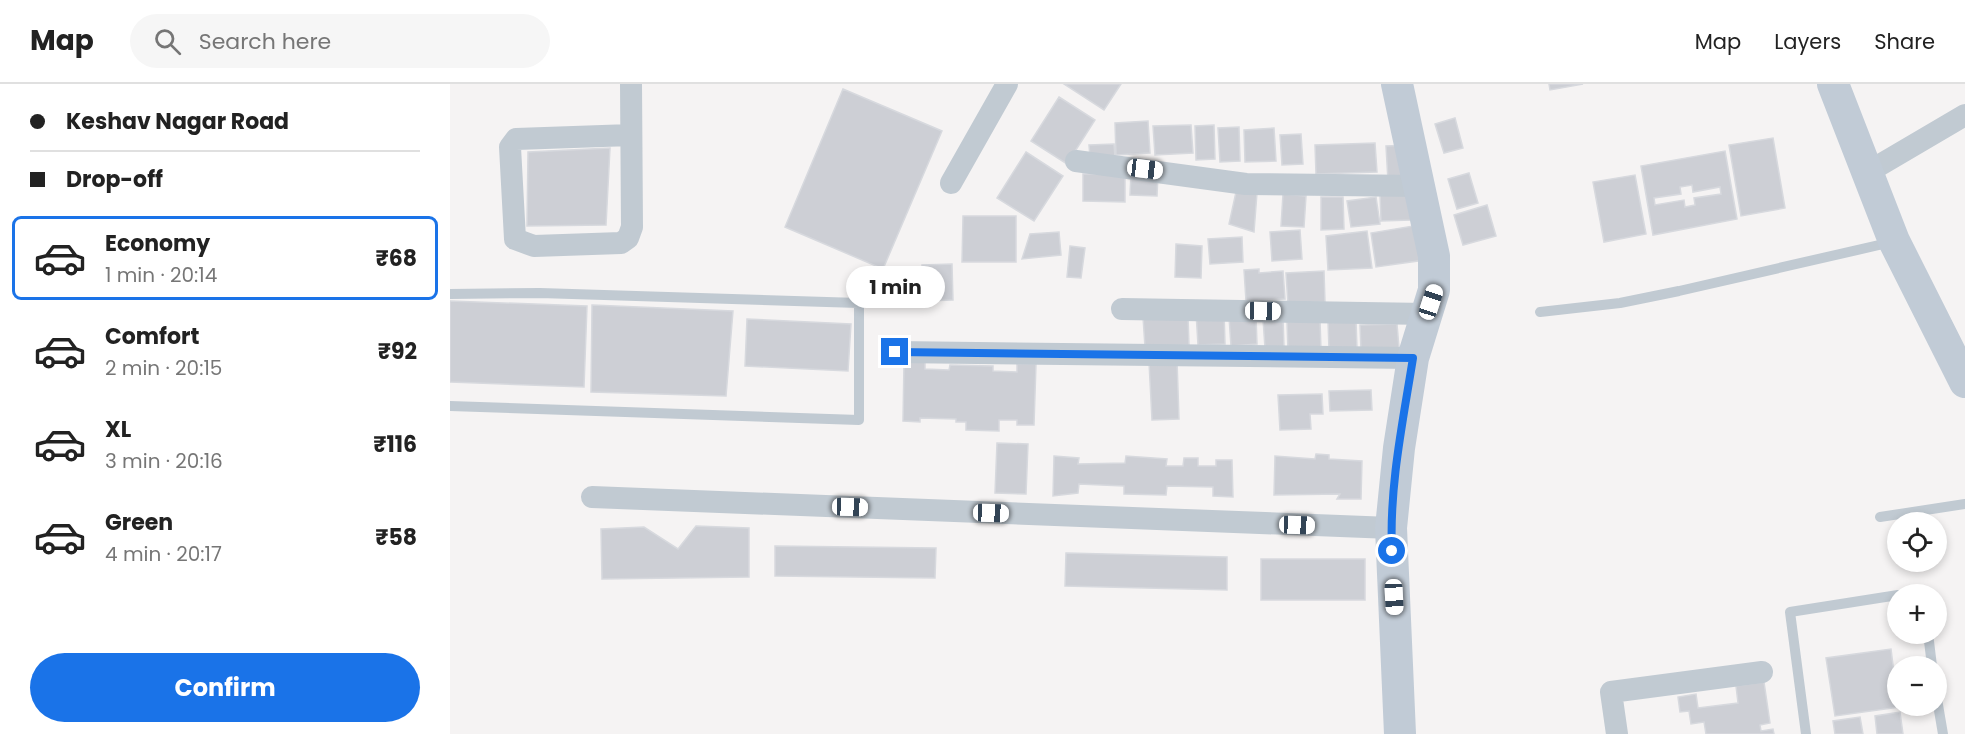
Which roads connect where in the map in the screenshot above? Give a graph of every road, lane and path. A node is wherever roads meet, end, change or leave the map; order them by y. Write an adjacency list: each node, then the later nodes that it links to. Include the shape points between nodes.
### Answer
1 (631, 84): 6 (street)
2 (1007, 84): 9 (street)
3 (1397, 84): 10 (street)
4 (1833, 84): 8 (street)
5 (1965, 115): 8 (street)
6 (631, 135): 6 (street, via 632,227 628,238 621,243 534,246 514,239 510,147 516,139)
7 (1076, 161): 10 (street, via 1246,184)
8 (1868, 172): 11 (street)
9 (951, 183)
10 (1419, 186): 15 (street, via 1434,256 1434,290)
11 (1894, 242): 14 (lane, via 1620,303); 18 (street)
12 (450, 294): 19 (lane, via 859,303 859,420)
13 (1122, 309): 15 (street)
14 (1540, 312)
15 (1427, 314): 17 (street)
16 (895, 352): 17 (street)
17 (1413, 358): 23 (street)
18 (1965, 382)
19 (450, 406)
20 (592, 497): 23 (street)
21 (1965, 504): 22 (lane)
22 (1880, 517)
23 (1391, 528): 27 (street)
24 (1887, 597): 29 (lane, via 1790,612)
25 (1762, 672): 28 (street, via 1611,692)
26 (1940, 716): 30 (lane)
27 (1400, 734)
28 (1617, 734)
29 (1806, 734)
30 (1943, 734)

